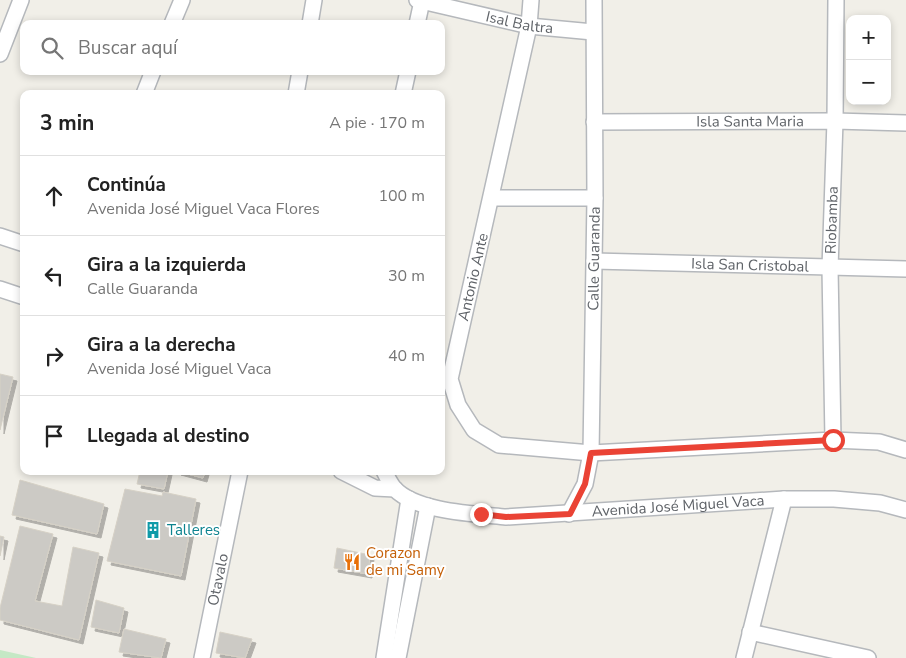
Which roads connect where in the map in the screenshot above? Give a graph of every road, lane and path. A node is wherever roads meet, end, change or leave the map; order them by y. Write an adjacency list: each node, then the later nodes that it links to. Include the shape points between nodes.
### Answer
1 (21, 0): 13 (street)
2 (182, 0): 8 (street)
3 (314, 0): 9 (street)
4 (420, 0): 10 (street); 11 (street, Isal Baltra)
5 (531, 0): 11 (street, Antonio Ante)
6 (594, 0): 12 (street, Calle Guaranda)
7 (836, 0): 20 (street, Riobamba)
8 (174, 20)
9 (311, 20)
10 (418, 20)
11 (529, 26): 12 (street, Isal Baltra); 23 (street, Antonio Ante)
12 (593, 32): 21 (street, Calle Guaranda)
13 (0, 54)
14 (151, 75): 17 (street)
15 (299, 75): 18 (street)
16 (407, 75): 19 (street)
17 (146, 90)
18 (297, 90)
19 (404, 90)
20 (835, 121): 21 (street, Isla Santa Maria); 22 (street, Isla Santa Maria); 28 (street, Riobamba)
21 (594, 122): 24 (street, Calle Guaranda)
22 (906, 123)
23 (490, 198): 24 (street); 34 (street, Antonio Ante, via 450,379 458,405 474,430 500,445)
24 (595, 198): 27 (street, Calle Guaranda)
25 (0, 236): 26 (street)
26 (20, 243)
27 (594, 261): 28 (street, Isla San Cristobal); 34 (street, Calle Guaranda)
28 (830, 268): 29 (street, Isla San Cristobal); 32 (street, Riobamba)
29 (906, 269)
30 (0, 289): 31 (street)
31 (20, 296)
32 (833, 440): 33 (street, Antonio Ante, via 879,442); 34 (street, Antonio Ante)
33 (906, 450)
34 (591, 453): 43 (street, Calle Guaranda, via 585,484)
35 (239, 475): 45 (street, Otavalo)
36 (349, 475): 38 (street, Avenida José Miguel Vaca, via 375,488)
37 (386, 475): 38 (street, Avenida José Miguel Vaca)
38 (395, 489): 39 (street, Avenida José Miguel Vaca)
39 (409, 499): 41 (street, Avenida José Miguel Vaca); 46 (street)
40 (784, 499): 42 (street, Avenida José Miguel Vaca, via 880,503); 43 (street, Avenida José Miguel Vaca); 44 (street)
41 (428, 506): 43 (street, Avenida José Miguel Vaca, via 506,517); 47 (street)
42 (906, 510)
43 (570, 514)
44 (750, 632): 48 (street); 49 (street)
45 (202, 658)
46 (384, 658)
47 (398, 658)
48 (744, 658)
49 (868, 658)

